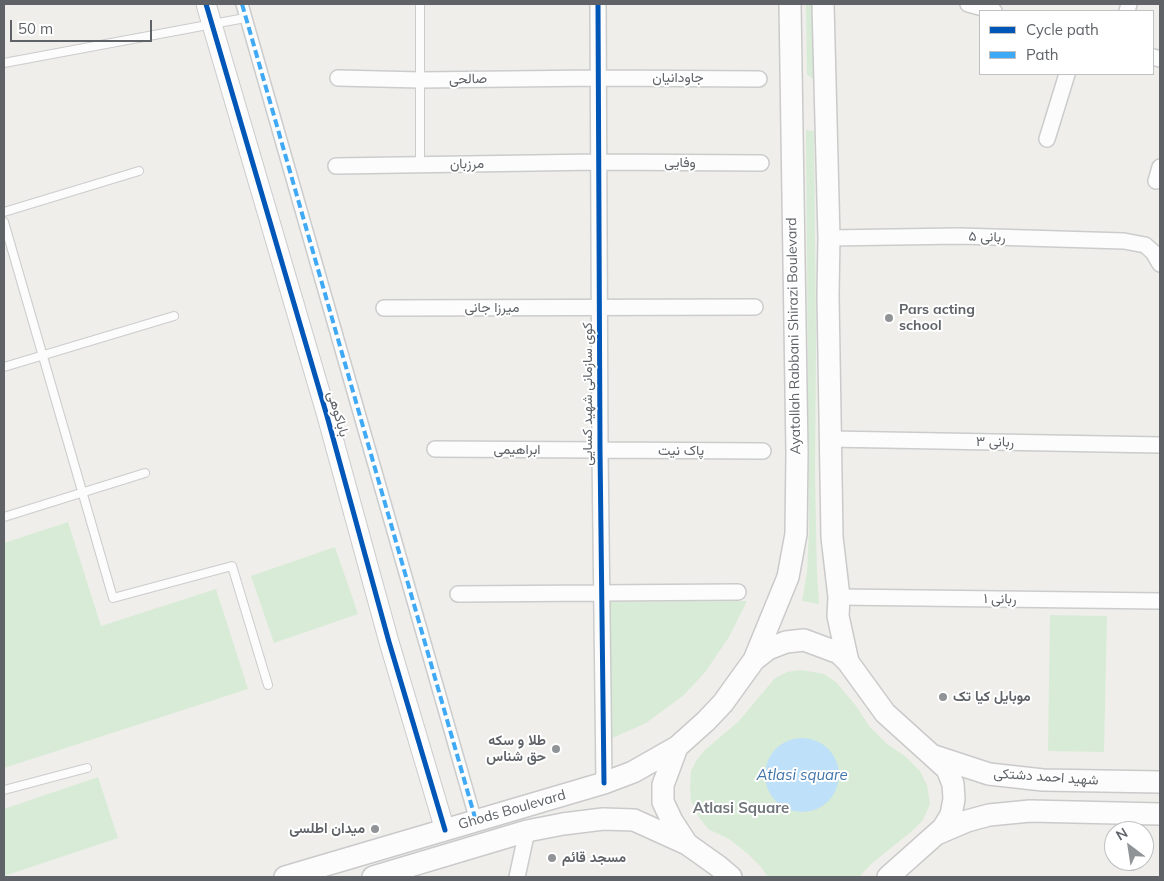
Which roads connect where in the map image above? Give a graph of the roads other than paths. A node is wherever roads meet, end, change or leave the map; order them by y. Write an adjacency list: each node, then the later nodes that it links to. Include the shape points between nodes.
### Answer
1 (206, 4): 58 (street, باباکوهی)
2 (242, 4): 9 (street)
3 (420, 4): 15 (lane)
4 (598, 4): 13 (street, کوی سازمانی شهید کسایی)
5 (790, 4): 16 (main road, Ayatollah Rabbani Shirazi Boulevard)
6 (823, 4): 17 (main road)
7 (968, 4): 8 (street)
8 (990, 10)
9 (246, 18): 10 (lane); 57 (street)
10 (4, 63)
11 (1068, 75): 18 (street)
12 (338, 78): 15 (street, صالحی)
13 (598, 78): 14 (street, جاودانیان); 15 (street, صالحی); 19 (street, کوی سازمانی شهید کسایی)
14 (759, 79)
15 (420, 80): 21 (lane)
16 (790, 107): 17 (main road); 47 (main road, Ayatollah Rabbani Shirazi Boulevard, via 796,534 788,577)
17 (825, 108): 26 (main road)
18 (1047, 139)
19 (598, 162): 20 (street, وفایی); 21 (street, مرزبان); 30 (street, کوی سازمانی شهید کسایی)
20 (761, 163)
21 (420, 164): 22 (street, مرزبان)
22 (336, 166)
23 (139, 171): 24 (lane)
24 (4, 212)
25 (4, 222): 32 (lane)
26 (829, 238): 27 (street, ربانی ۵, via 960,236 1124,241 1145,245); 34 (main road)
27 (1160, 264)
28 (755, 307): 30 (street, میرزا جانی)
29 (384, 308): 30 (street, میرزا جانی)
30 (599, 308): 37 (street, کوی سازمانی شهید کسایی)
31 (174, 316): 32 (lane)
32 (42, 355): 33 (lane); 40 (lane)
33 (4, 367)
34 (830, 439): 35 (street, ربانی ۳); 45 (main road, via 832,538)
35 (1160, 445)
36 (435, 449): 37 (street, ابراهیمی)
37 (600, 450): 38 (street, پاک نیت); 44 (street, کوی سازمانی شهید کسایی)
38 (763, 451)
39 (145, 472): 40 (lane)
40 (82, 493): 41 (lane); 49 (lane, via 113,598 232,566)
41 (4, 517)
42 (738, 592): 44 (street)
43 (458, 594): 44 (street)
44 (601, 594): 54 (street, کوی سازمانی شهید کسایی)
45 (839, 597): 46 (street, ربانی ۱); 48 (main road, via 838,616)
46 (1160, 601)
47 (754, 660): 48 (main road, via 768,649 804,640 839,653); 50 (main road, via 723,703)
48 (848, 662): 51 (main road, via 885,713)
49 (268, 685)
50 (676, 747): 54 (main road, Ghods Boulevard, via 633,772); 61 (main road, via 663,784 663,802)
51 (934, 756): 53 (main road, شهید احمد دشتکی, via 989,774 1043,780); 60 (main road, via 947,769 954,799 951,815)
52 (87, 768): 55 (lane)
53 (1160, 782)
54 (604, 784): 57 (main road, Ghods Boulevard)
55 (4, 790)
56 (1160, 814): 60 (main road, via 1030,811 989,815)
57 (476, 821): 58 (main road, Ghods Boulevard)
58 (445, 830): 62 (main road, Ghods Boulevard)
59 (527, 831): 61 (main road, Ghods Boulevard, via 603,819 634,820); 63 (main road, Ghods Boulevard); 64 (street)
60 (939, 833): 66 (main road)
61 (687, 844): 65 (main road)
62 (285, 877)
63 (373, 877)
64 (517, 877)
65 (731, 877)
66 (888, 877)

